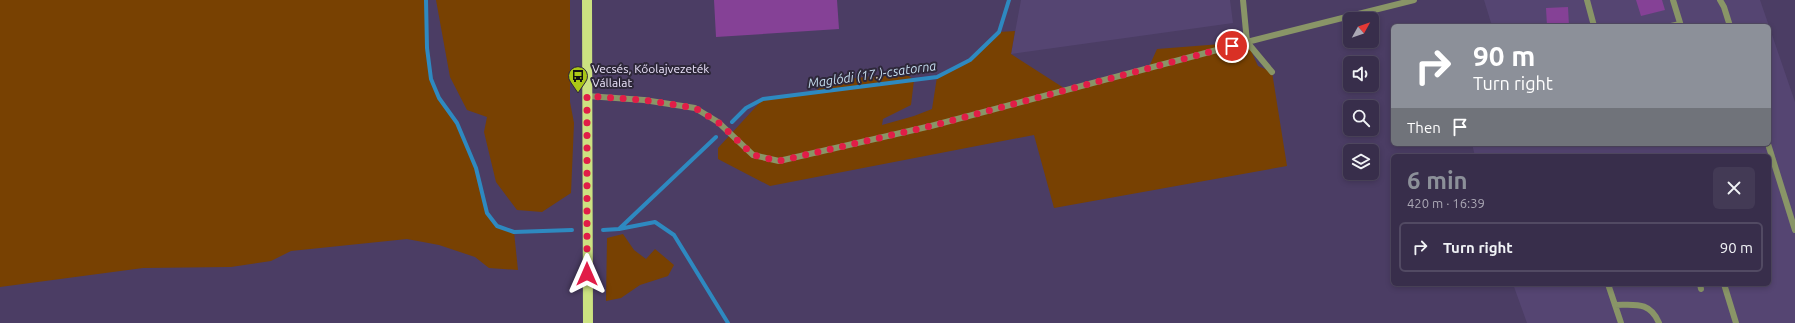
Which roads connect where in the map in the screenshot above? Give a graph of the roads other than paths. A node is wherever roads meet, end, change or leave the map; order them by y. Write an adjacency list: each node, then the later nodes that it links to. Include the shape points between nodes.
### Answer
1 (586, 0): 12 (main road)
2 (1243, 0): 10 (lane)
3 (1414, 0): 10 (lane)
4 (1587, 0): 7 (lane)
5 (1673, 0): 8 (lane)
6 (1720, 0): 9 (lane)
7 (1593, 24)
8 (1680, 24)
9 (1729, 24)
10 (1246, 42): 11 (lane); 12 (lane, via 931,126 779,161 753,155 718,122 695,108 644,100)
11 (1272, 72)
12 (587, 96): 18 (main road)
13 (1771, 160): 14 (lane)
14 (1795, 230)
15 (1609, 286): 17 (lane)
16 (1725, 286): 21 (lane)
17 (1615, 305): 19 (lane); 20 (lane, via 1646,306)
18 (588, 323)
19 (1621, 323)
20 (1658, 323)
21 (1736, 323)

